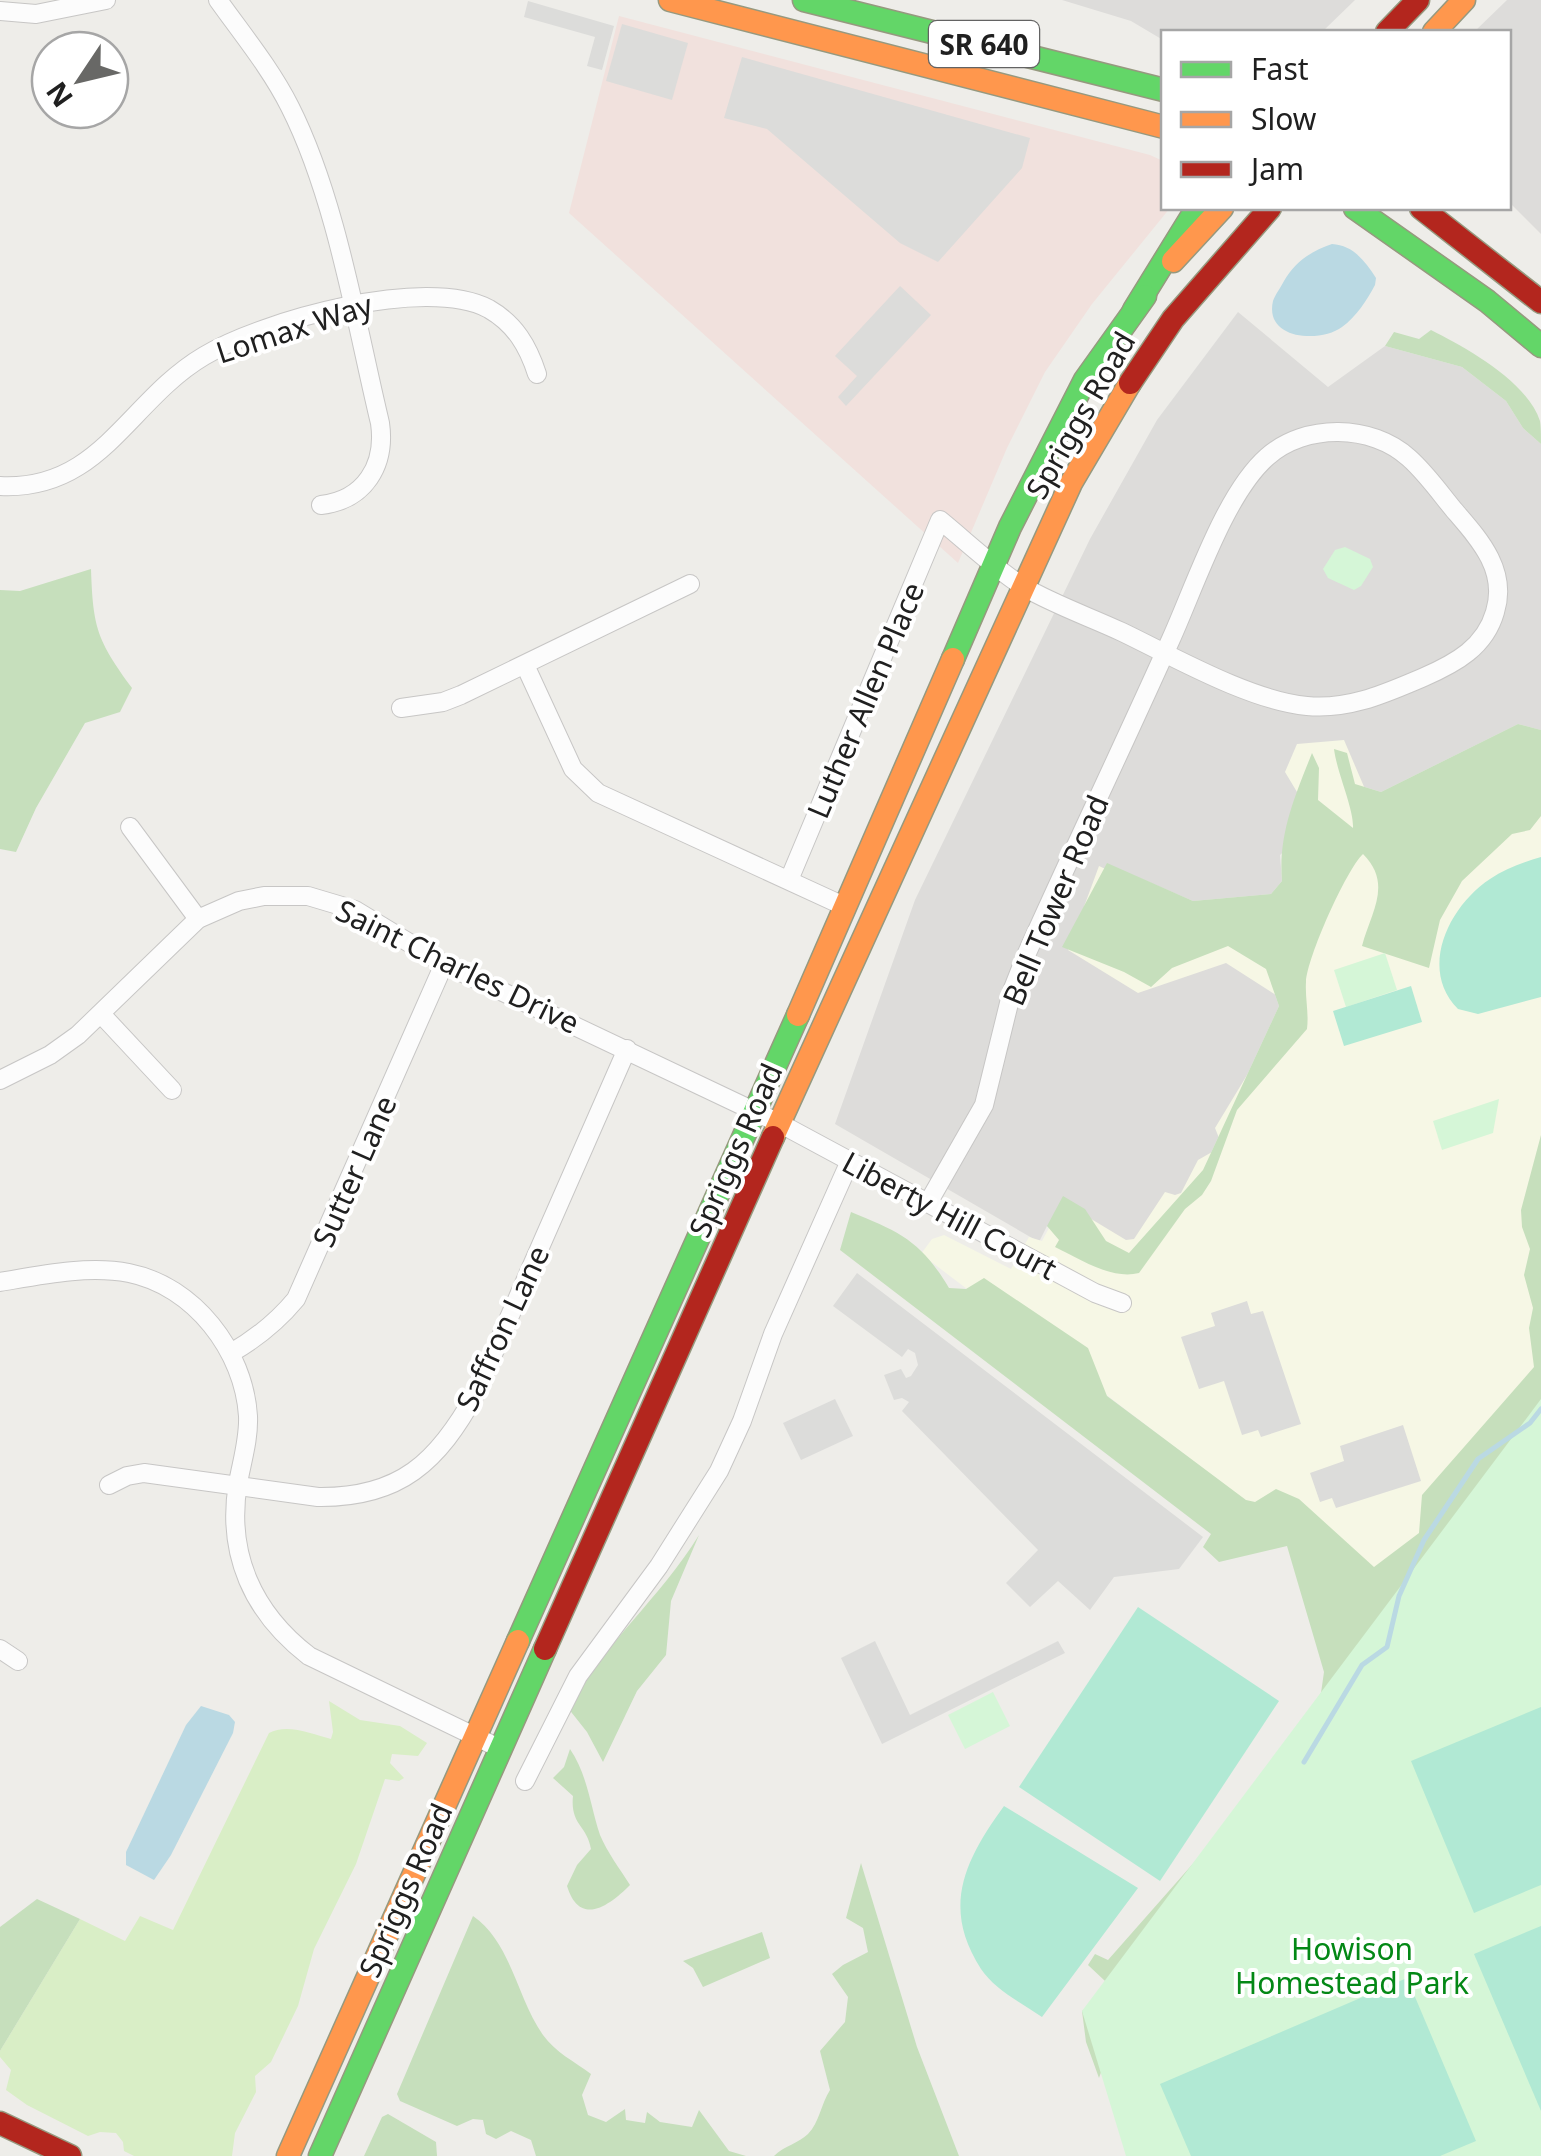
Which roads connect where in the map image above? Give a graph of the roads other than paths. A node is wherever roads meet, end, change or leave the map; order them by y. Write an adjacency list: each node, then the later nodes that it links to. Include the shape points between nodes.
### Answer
1 (106, 0): 8 (street, via 36,14)
2 (218, 0): 21 (street, via 279,86 308,148)
3 (670, 0): 7 (main road, SR 640)
4 (804, 0): 11 (main road, SR 640)
5 (1418, 0): 9 (main road)
6 (1464, 0): 10 (main road)
7 (726, 7): 12 (main road, SR 640)
8 (0, 11)
9 (1389, 30)
10 (1436, 30)
11 (1161, 89)
12 (1080, 105): 13 (main road, SR 640); 14 (main road)
13 (1161, 126)
14 (1161, 138)
15 (1196, 210): 22 (main road)
16 (1220, 210): 22 (main road, Spriggs Road)
17 (1268, 210): 29 (main road, Spriggs Road, via 1136,372 1071,482)
18 (1359, 210): 23 (main road)
19 (1424, 210): 20 (main road)
20 (1541, 302)
21 (352, 306): 24 (street, Lomax Way, via 417,296 470,301 516,331); 25 (street, Lomax Way, via 220,348 170,382 88,462 48,482); 26 (street, via 381,450 358,492)
22 (1134, 310): 27 (main road, Spriggs Road, via 1068,412)
23 (1541, 346)
24 (538, 374)
25 (0, 486)
26 (321, 505)
27 (995, 563): 29 (street); 34 (street, Luther Allen Place, via 940,520); 35 (main road, Spriggs Road)
28 (690, 584): 31 (street)
29 (1023, 586): 30 (street); 43 (main road, Spriggs Road)
30 (1165, 652): 30 (street, via 1285,704 1360,703 1471,650 1496,610 1494,567 1481,541 1410,458 1363,435 1316,434 1269,455 1236,494); 45 (street, Bell Tower Road, via 1016,978 984,1104)
31 (525, 665): 32 (street, via 443,702); 34 (street, via 564,754 584,782)
32 (401, 708)
33 (130, 827): 36 (street)
34 (789, 880): 35 (street)
35 (846, 906): 42 (main road, Spriggs Road)
36 (198, 920): 37 (street, Saint Charles Drive, via 264,896 308,896 354,910); 38 (street, Saint Charles Drive)
37 (444, 964): 39 (street, Saint Charles Drive); 48 (street, Sutter Lane, via 296,1299 280,1319)
38 (102, 1015): 40 (street, Saint Charles Drive, via 50,1055); 41 (street)
39 (627, 1049): 42 (street, Saint Charles Drive); 49 (street, Saffron Lane, via 476,1393 438,1450 404,1478 365,1494 318,1497)
40 (0, 1080)
41 (172, 1090)
42 (756, 1112): 43 (street, Saint Charles Drive); 53 (main road, Spriggs Road)
43 (780, 1123): 44 (street, Liberty Hill Court); 54 (main road, Spriggs Road)
44 (850, 1162): 45 (street, Liberty Hill Court); 55 (street, via 721,1468 578,1676)
45 (928, 1203): 47 (street, Liberty Hill Court)
46 (0, 1282): 48 (street, via 70,1272 128,1273 188,1304)
47 (1122, 1303)
48 (231, 1352): 49 (street, via 248,1412)
49 (237, 1485): 50 (street, Saffron Lane, via 144,1473); 53 (street, via 241,1564 271,1622 324,1665)
50 (108, 1486)
51 (0, 1649): 52 (street)
52 (18, 1661)
53 (475, 1737): 54 (street); 58 (main road, Spriggs Road)
54 (501, 1749): 59 (main road, Spriggs Road)
55 (525, 1781)
56 (0, 2123): 57 (main road)
57 (70, 2156)
58 (288, 2156)
59 (320, 2156)

